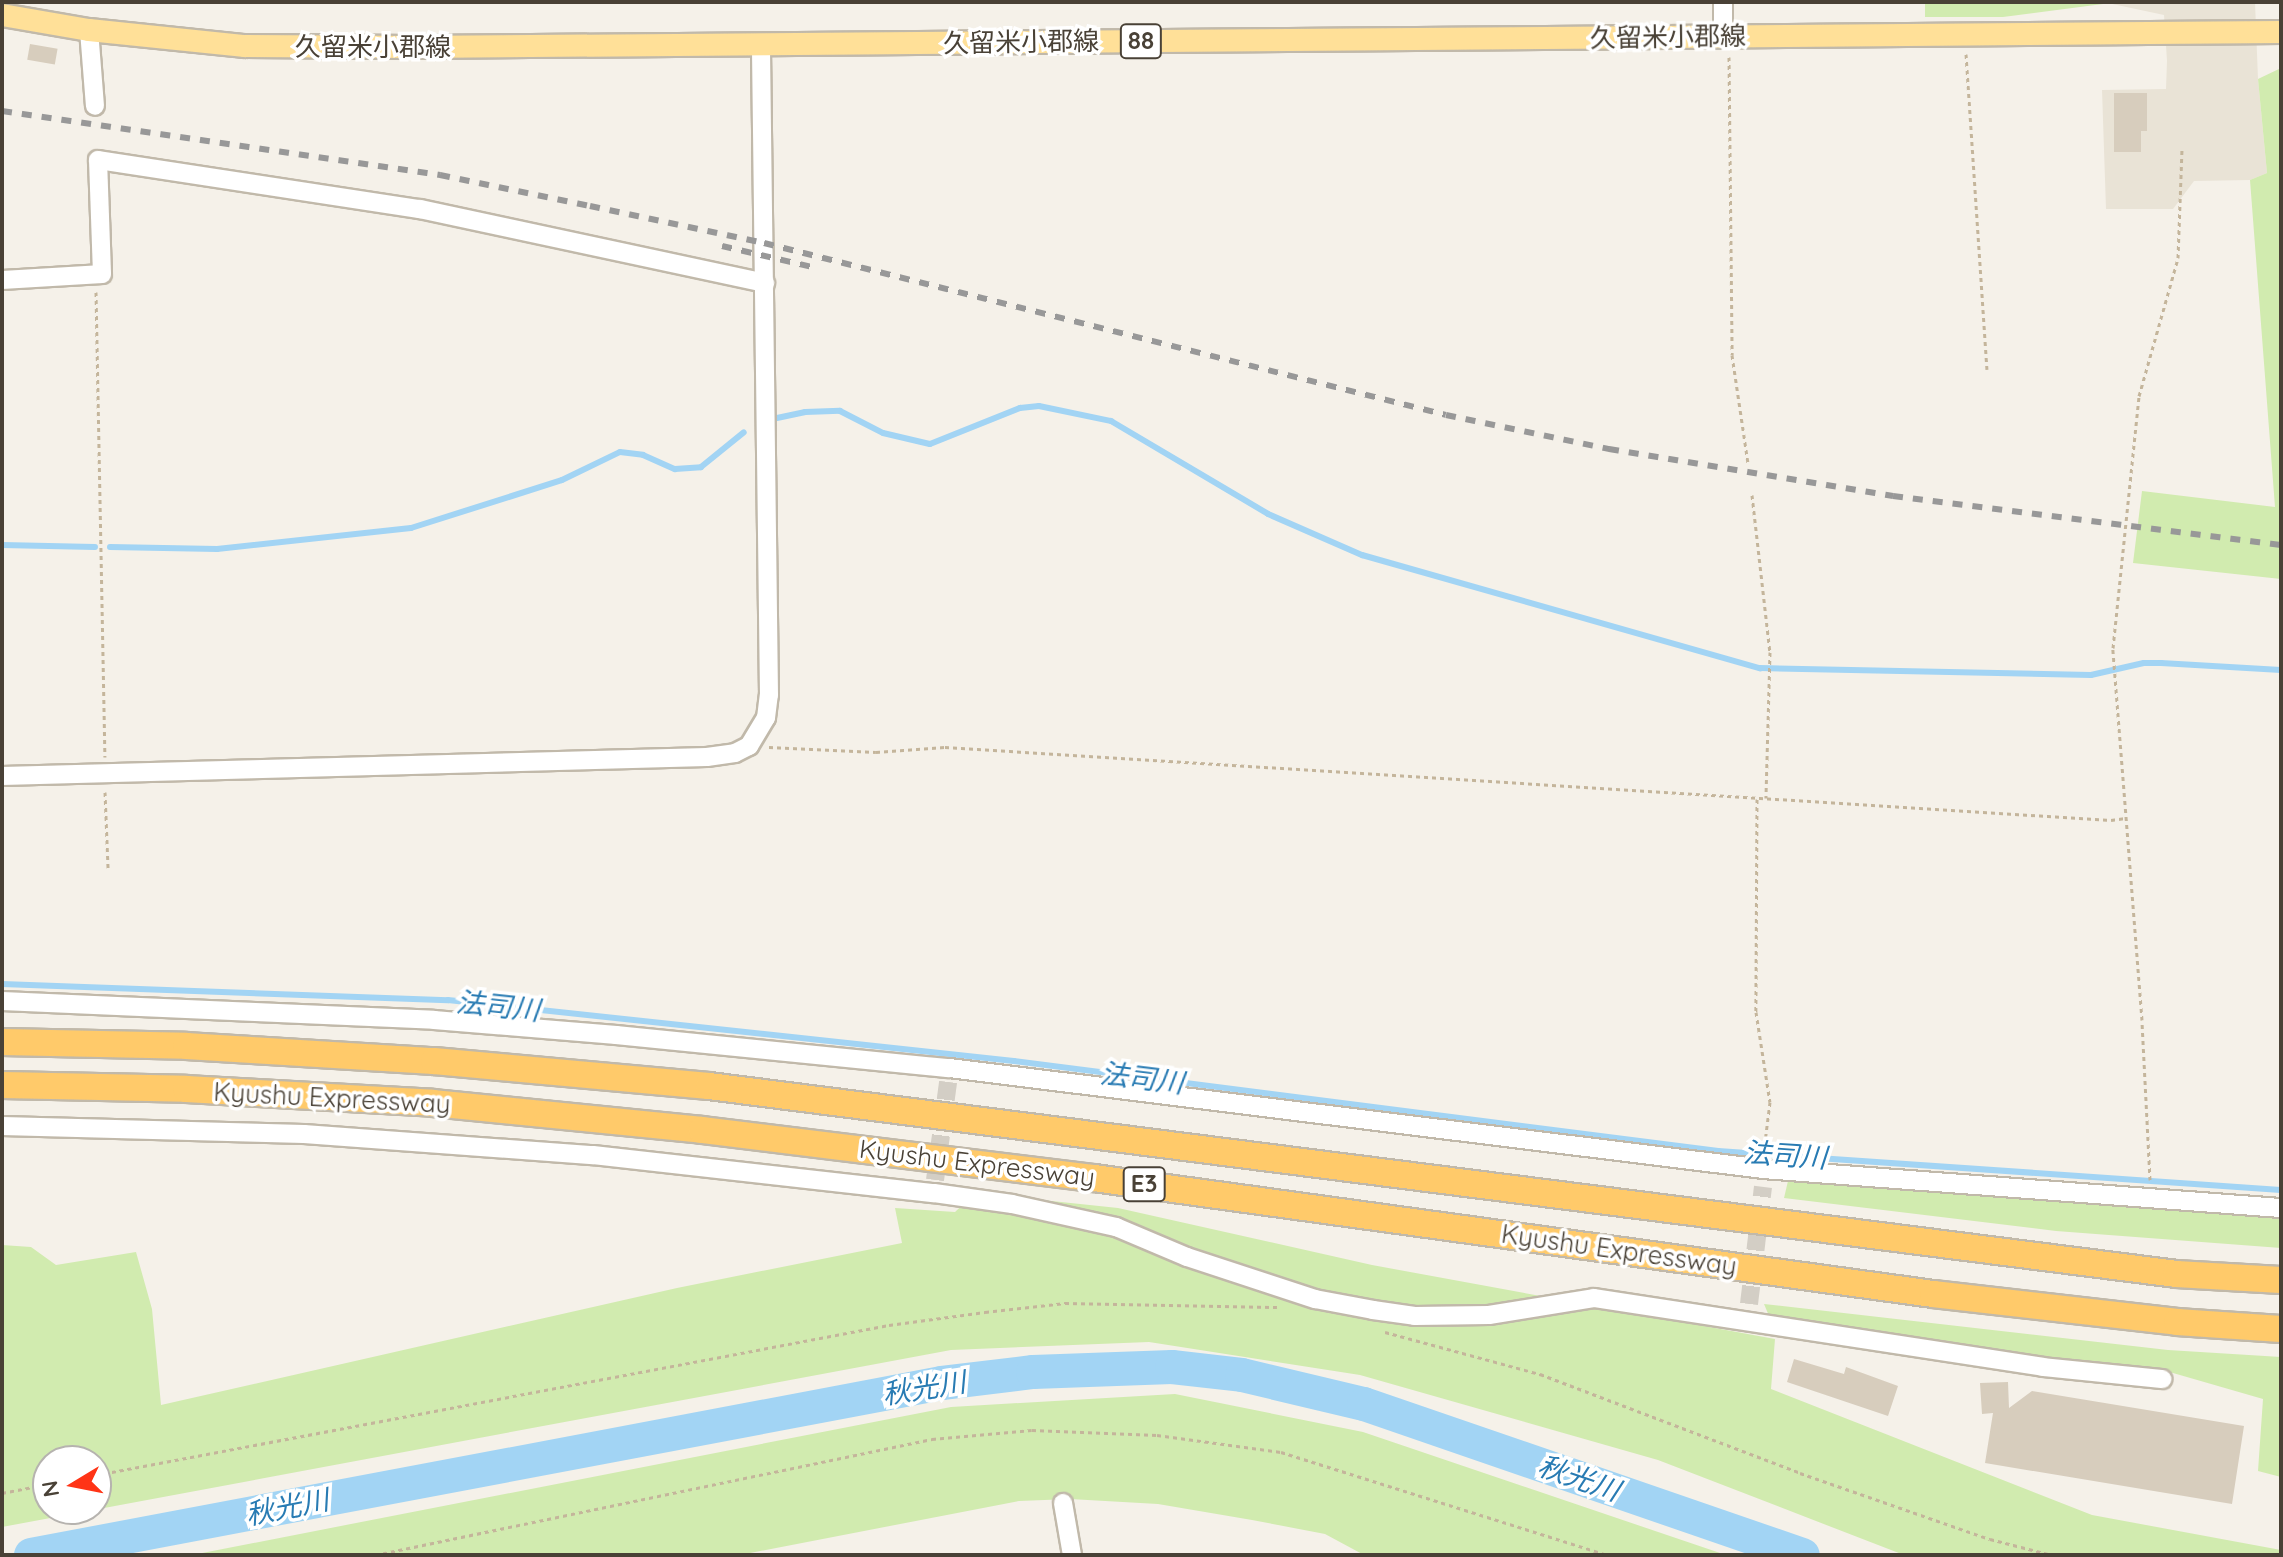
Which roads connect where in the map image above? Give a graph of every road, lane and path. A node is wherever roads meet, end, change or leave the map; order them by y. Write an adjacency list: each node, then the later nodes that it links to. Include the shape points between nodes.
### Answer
1 (1723, 2): 6 (street)
2 (2, 15): 3 (main road, 久留米小郡線 / 88)
3 (89, 30): 7 (main road, 久留米小郡線 / 88, via 245,46); 8 (street)
4 (2281, 32): 5 (main road, 久留米小郡線 / 88)
5 (1965, 34): 6 (main road, 久留米小郡線 / 88); 13 (path)
6 (1723, 36): 7 (main road, 久留米小郡線 / 88); 14 (path, via 1729,52 1732,355)
7 (761, 45): 12 (street)
8 (95, 106)
9 (2182, 150): 21 (path, via 2178,258 2139,396 2113,664)
10 (96, 277): 11 (street); 12 (street, via 102,274 98,160 420,209); 17 (path)
11 (2, 280)
12 (765, 283): 16 (street, via 769,695 766,718)
13 (1987, 369)
14 (1748, 464)
15 (1752, 495): 20 (path, via 1769,663)
16 (749, 746): 17 (street, via 707,757); 19 (path, via 876,752 945,747)
17 (105, 774): 18 (street); 22 (path)
18 (2, 776)
19 (1757, 798): 20 (path); 27 (path, via 1755,1004 1768,1082)
20 (1766, 798): 21 (path)
21 (2126, 818): 28 (path)
22 (108, 868)
23 (2, 1001): 29 (street, via 434,1020 949,1075 1763,1178)
24 (2, 1042): 30 (highway, Kyushu Expressway / E3, via 186,1046 434,1061 709,1086 2176,1274)
25 (2, 1085): 32 (highway, Kyushu Expressway / E3, via 418,1102 702,1130 1094,1178 1933,1294)
26 (2, 1126): 34 (street, via 380,1139 935,1186 1116,1227 1187,1257 1315,1299 1373,1310 1415,1316 1489,1315 1594,1298 1748,1313 2043,1367)
27 (1766, 1136)
28 (2151, 1169)
29 (2281, 1208)
30 (2281, 1280)
31 (1287, 1308): 35 (path, via 1065,1303 971,1313)
32 (2281, 1329)
33 (1376, 1330): 42 (path, via 1540,1374 1800,1473)
34 (2162, 1379)
35 (112, 1472)
36 (32, 1487): 37 (path)
37 (2, 1493)
38 (1063, 1503): 40 (street)
39 (375, 1555): 41 (path, via 932,1439 1032,1430 1157,1435 1281,1452)
40 (1072, 1555)
41 (1607, 1555)
42 (2052, 1555)

